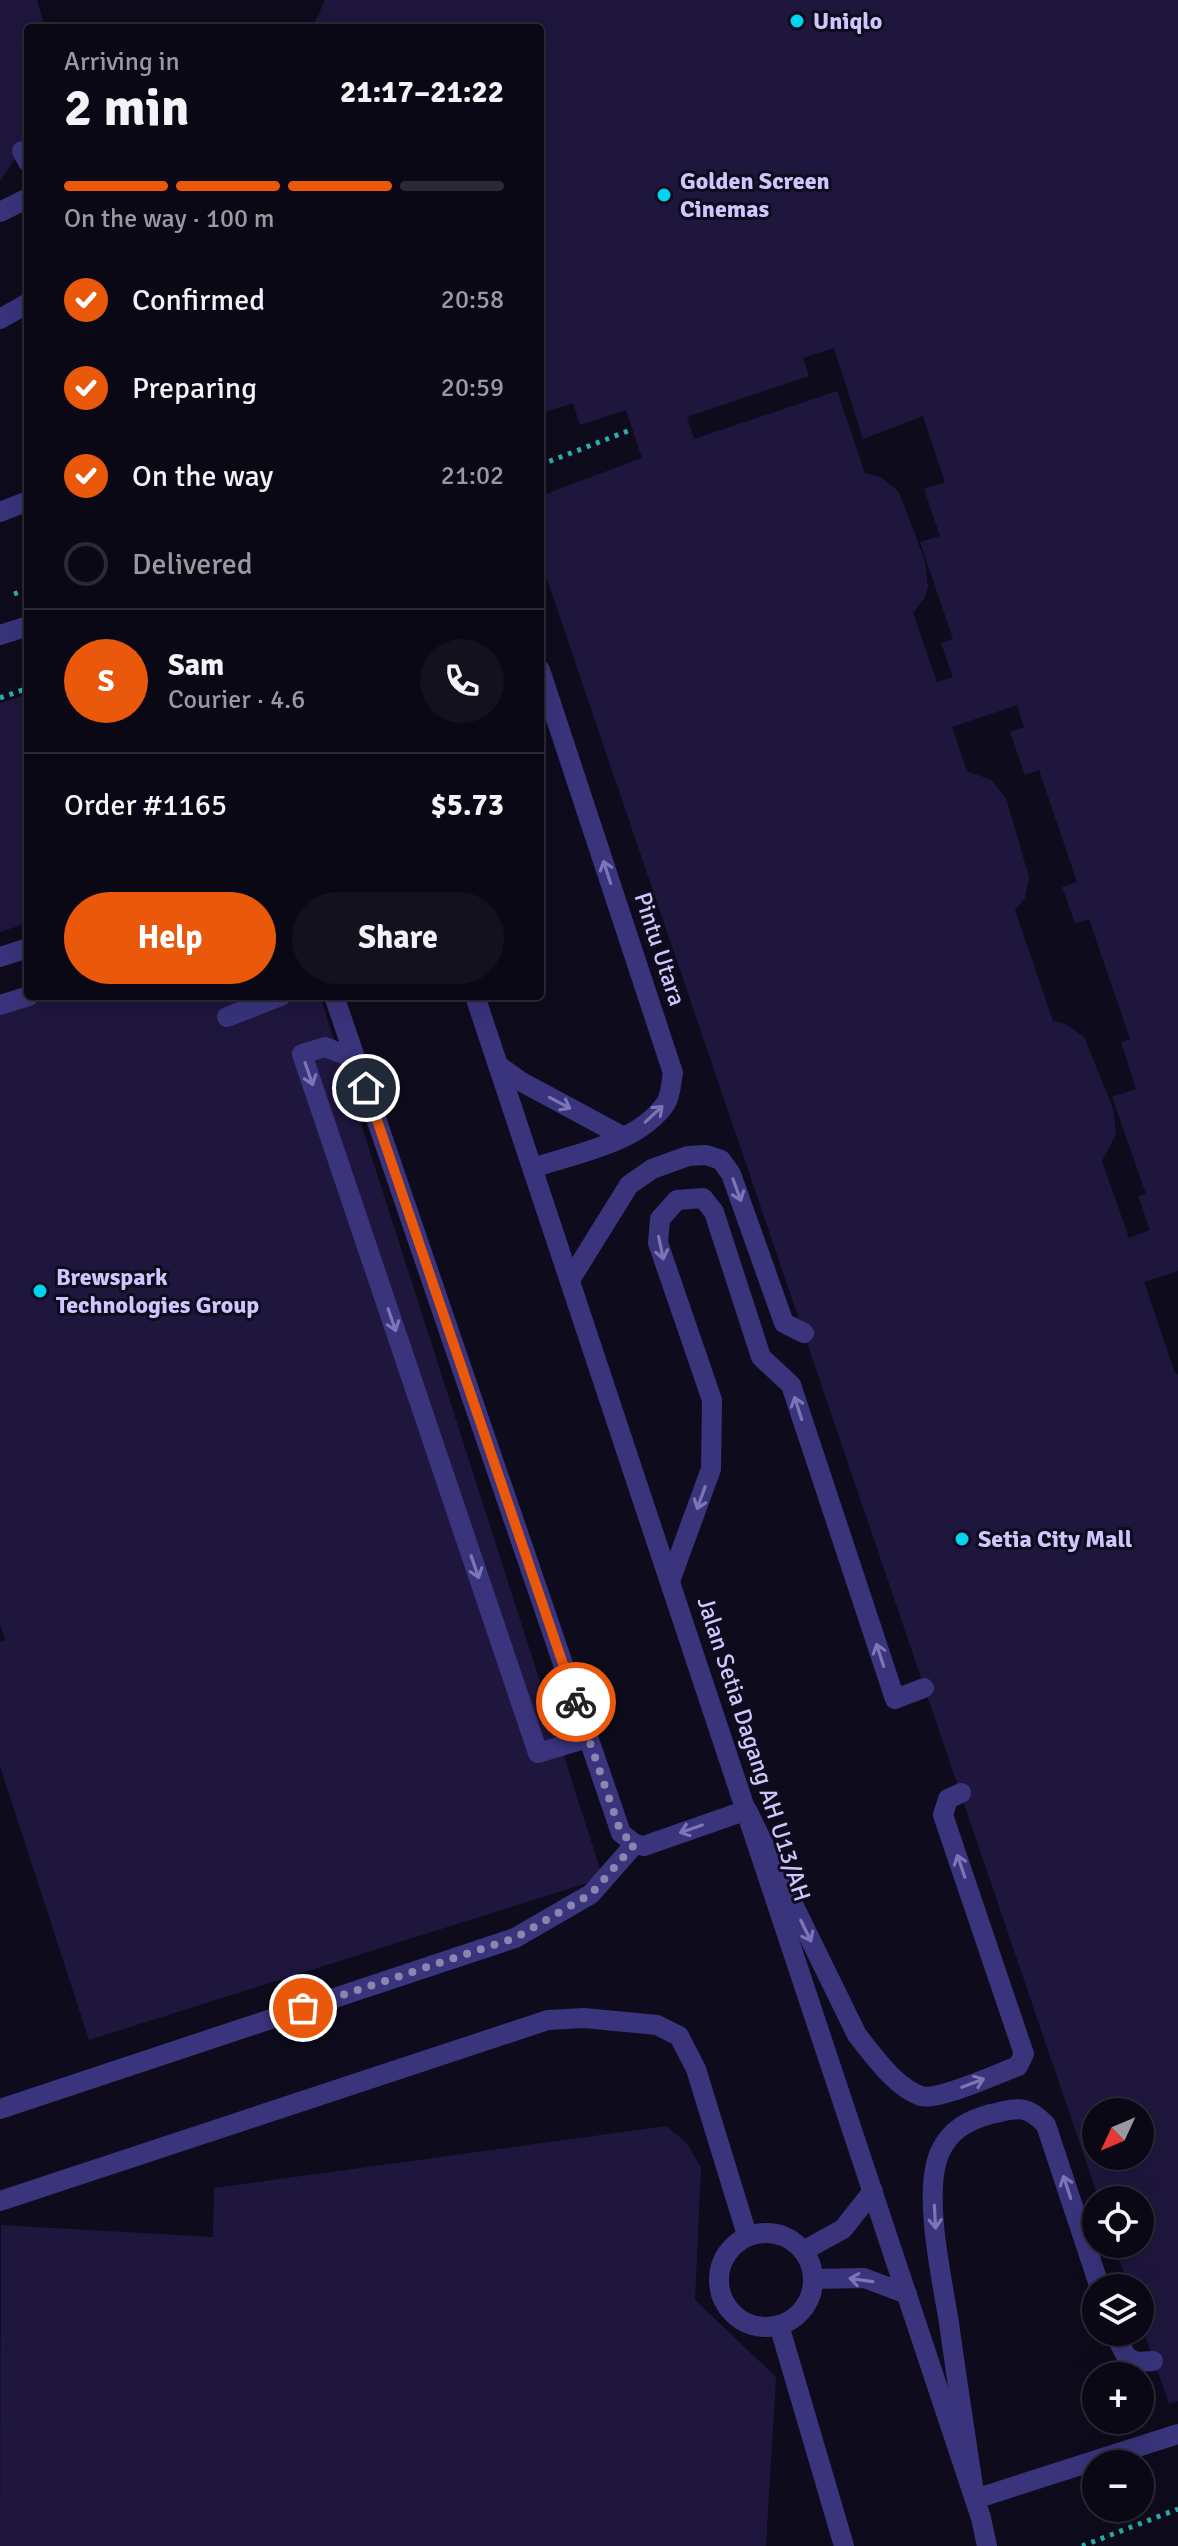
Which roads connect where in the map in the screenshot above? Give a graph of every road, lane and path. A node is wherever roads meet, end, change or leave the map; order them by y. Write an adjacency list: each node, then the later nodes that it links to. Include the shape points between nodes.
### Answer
1 (24, 200): 2 (street)
2 (0, 212)
3 (24, 305): 4 (street)
4 (0, 319)
5 (633, 429): 6 (path)
6 (544, 463)
7 (24, 503): 8 (street)
8 (0, 512)
9 (24, 627): 10 (street)
10 (0, 635)
11 (544, 682): 24 (street, Pintu Utara, one-way to 11, via 667,1101 673,1073)
12 (24, 689): 13 (path)
13 (0, 698)
14 (24, 949): 15 (street)
15 (0, 957)
16 (24, 998): 20 (street)
17 (271, 1000): 21 (street)
18 (335, 1000): 22 (street)
19 (476, 1000): 23 (street, Jalan Setia Dagang AH U13/AH)
20 (0, 1005)
21 (227, 1017)
22 (356, 1059): 30 (street); 30 (street, one-way to 30, via 325,1047 302,1054 538,1753)
23 (498, 1065): 24 (street, one-way to 24); 25 (street, Jalan Setia Dagang AH U13/AH)
24 (624, 1137): 25 (street, Pintu Utara)
25 (533, 1168): 26 (street, Jalan Setia Dagang AH U13/AH)
26 (570, 1280): 27 (street, one-way to 27, via 629,1185 664,1165 706,1155 721,1160 731,1174 784,1323); 28 (street, Jalan Setia Dagang AH U13/AH)
27 (804, 1333)
28 (670, 1581): 29 (street, one-way to 28, via 895,1699 791,1385 761,1357 714,1212 703,1198 677,1200 660,1219 658,1243 712,1400 711,1469); 32 (street, Jalan Setia Dagang AH U13/AH)
29 (924, 1688)
30 (588, 1738): 33 (street, via 621,1833)
31 (961, 1793): 32 (street, one-way to 31, via 857,2035 906,2088 925,2097 1018,2066 1024,2054 943,1815 948,1799)
32 (747, 1810): 33 (street, one-way to 33, via 644,1846); 35 (street, Jalan Setia Dagang AH U13/AH)
33 (635, 1844): 34 (street, via 591,1894 515,1938)
34 (0, 2109)
35 (873, 2191): 38 (street, via 843,2229); 41 (street, Jalan Setia Dagang AH U13/AH)
36 (0, 2201): 37 (street, via 548,2020 584,2018 657,2025 679,2036 696,2069)
37 (747, 2235): 38 (street, via 777,2234); 42 (street, via 724,2256 718,2288 729,2309 748,2324)
38 (803, 2251): 40 (street)
39 (1095, 2274): 46 (street, one-way to 46, via 1046,2125 1035,2113 1020,2107 980,2117 951,2133 938,2155 933,2183 936,2234)
40 (813, 2279): 41 (street, one-way to 40, via 864,2278); 42 (street, via 804,2308)
41 (907, 2294): 46 (street, Jalan Setia Dagang AH U13/AH)
42 (779, 2325): 48 (street)
43 (1121, 2346): 44 (street, via 1136,2362)
44 (1153, 2361)
45 (1178, 2434): 46 (street)
46 (978, 2508): 49 (street, Jalan Setia Dagang AH U13/AH); 50 (street, Jalan Setia Dagang AH U13/AH)
47 (1178, 2509): 51 (path)
48 (844, 2546)
49 (987, 2546)
50 (998, 2546)
51 (1082, 2546)

